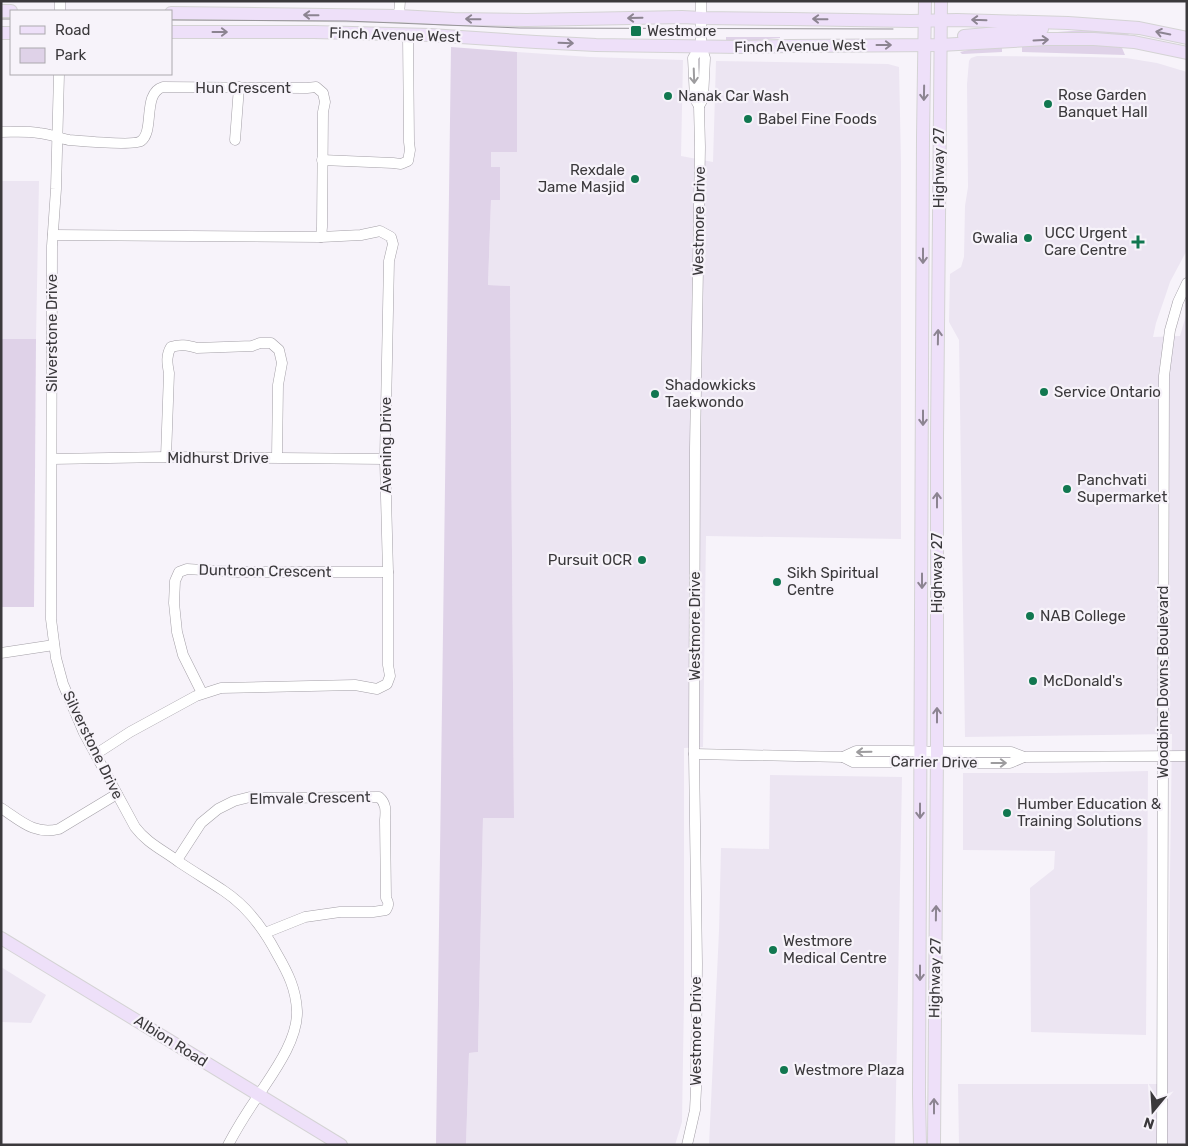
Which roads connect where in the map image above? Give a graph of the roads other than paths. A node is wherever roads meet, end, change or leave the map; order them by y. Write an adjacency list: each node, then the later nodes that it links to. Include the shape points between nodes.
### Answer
1 (400, 1): 6 (street)
2 (702, 1): 7 (street, Westmore Drive)
3 (925, 1): 8 (main road, Highway 27)
4 (940, 1): 9 (main road, Highway 27)
5 (172, 13): 6 (main road, Finch Avenue West, one-way to 5)
6 (400, 16): 7 (main road, Finch Avenue West, one-way to 6, via 527,20)
7 (702, 18): 8 (main road, Finch Avenue West, one-way to 7); 18 (street, Westmore Drive)
8 (925, 20): 9 (main road, Finch Avenue West); 15 (main road, Highway 27)
9 (940, 20): 10 (main road, Finch Avenue West, one-way to 9); 16 (main road, Highway 27)
10 (1082, 24): 11 (main road, Finch Avenue West); 16 (main road, Finch Avenue West)
11 (1139, 28): 14 (main road, Finch Avenue West, one-way to 11); 17 (main road)
12 (172, 32): 13 (main road, Finch Avenue West, one-way to 13)
13 (408, 34): 18 (main road, Finch Avenue West, one-way to 18, via 587,44); 25 (street, via 408,161 401,164)
14 (1187, 38)
15 (924, 42): 16 (main road, Finch Avenue West); 18 (main road, Finch Avenue West, one-way to 15); 40 (main road, Highway 27, one-way to 40)
16 (940, 42): 17 (main road, Finch Avenue West, one-way to 17, via 1094,39); 42 (main road, Highway 27, one-way to 16)
17 (1134, 42): 19 (main road, Finch Avenue West)
18 (701, 46): 38 (street, Westmore Drive, via 705,58 703,99 699,106)
19 (1187, 53)
20 (59, 75): 23 (street, Silverstone Drive)
21 (239, 87): 23 (street, Hun Crescent, via 159,88 152,96 146,135 141,141 122,143); 24 (street); 25 (street, Hun Crescent, via 316,87 323,92)
22 (1, 132): 23 (street, via 41,133)
23 (57, 137): 26 (street, Silverstone Drive)
24 (235, 140)
25 (322, 160): 27 (street, Hun Crescent)
26 (53, 235): 27 (street, Avening Drive); 31 (street, Silverstone Drive)
27 (321, 237): 32 (street, Avening Drive, via 380,231 391,237)
28 (1187, 283): 41 (street, Woodbine Downs Boulevard, via 1170,330 1164,376)
29 (166, 458): 30 (street, Midhurst Drive); 30 (street, via 167,362 171,347 271,343 280,350 282,363 278,385); 31 (street, Midhurst Drive)
30 (277, 458): 32 (street, Midhurst Drive)
31 (52, 459): 34 (street, Silverstone Drive, via 50,540)
32 (385, 459): 33 (street, Avening Drive)
33 (388, 572): 36 (street, Avening Drive, via 390,676 387,684 377,689 355,685 255,687 221,688); 36 (street, Duntroon Crescent, via 187,569 179,572 175,581 174,603 177,632 183,655)
34 (54, 645): 35 (street); 37 (street, Silverstone Drive, via 63,684)
35 (1, 653)
36 (202, 693): 37 (street, Avening Drive)
37 (96, 754): 43 (street, Silverstone Drive)
38 (694, 754): 40 (street, Carrier Drive, via 843,756 853,762); 51 (street, Westmore Drive, via 696,1089)
39 (1187, 756): 41 (street, Carrier Drive)
40 (921, 757): 42 (street, Carrier Drive); 52 (main road, Highway 27, one-way to 52)
41 (1163, 757): 42 (street, Carrier Drive, via 1024,757 1010,763); 54 (street, Woodbine Downs Boulevard)
42 (937, 758): 53 (main road, Highway 27, one-way to 42)
43 (117, 794): 44 (street, via 51,831 28,826); 45 (street, Silverstone Drive, via 142,836)
44 (1, 808)
45 (178, 860): 46 (street, Silverstone Drive, via 243,906); 46 (street, Elmvale Crescent, via 202,823 234,801 250,797 378,797 384,801 386,898 389,902 386,910 310,916)
46 (266, 933): 48 (street, Silverstone Drive, via 292,983 297,1010 291,1041)
47 (1, 938): 48 (main road, Albion Road)
48 (258, 1095): 49 (street, Silverstone Drive); 50 (main road, Albion Road)
49 (228, 1145)
50 (340, 1145)
51 (687, 1145)
52 (920, 1145)
53 (934, 1145)
54 (1162, 1145)

